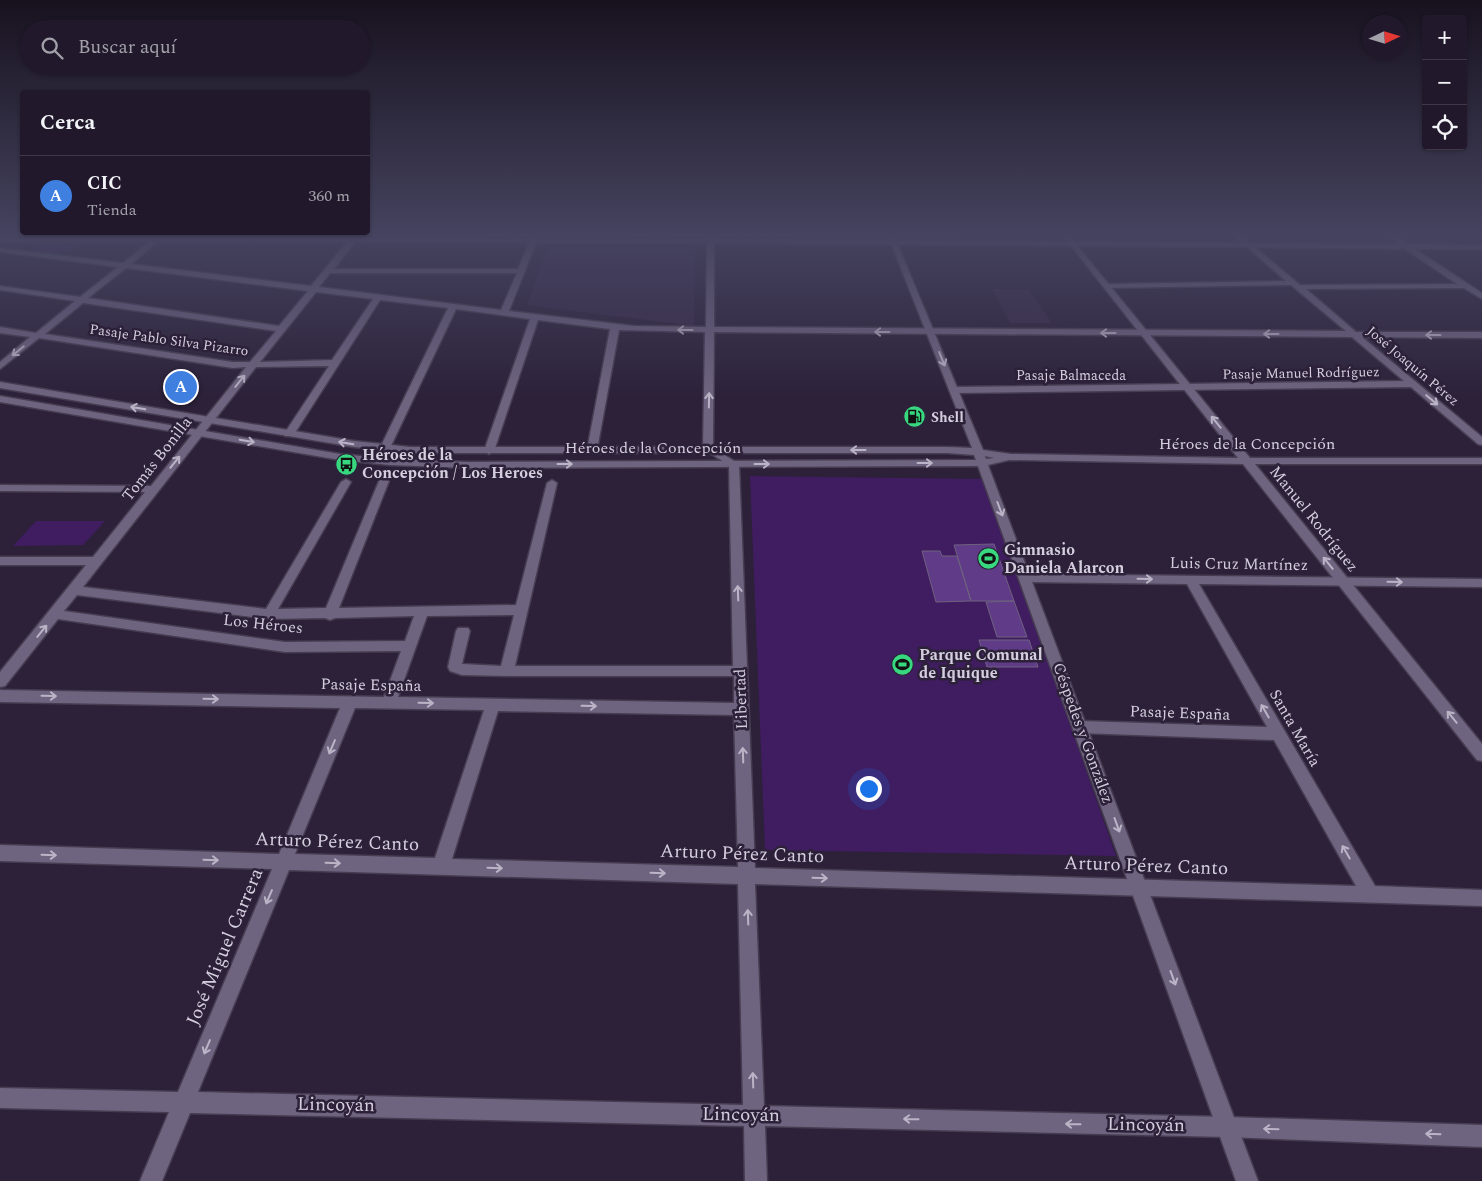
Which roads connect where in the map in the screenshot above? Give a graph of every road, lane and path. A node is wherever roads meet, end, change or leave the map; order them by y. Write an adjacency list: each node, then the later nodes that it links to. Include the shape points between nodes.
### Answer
1 (0, 288): 13 (street)
2 (96, 288): 13 (street)
3 (307, 288): 10 (street)
4 (514, 288): 15 (street)
5 (710, 288): 20 (street)
6 (913, 288): 21 (street, Céspedes y González)
7 (1109, 288): 22 (street, Manuel Rodríguez)
8 (1300, 288): 23 (street, José Joaquín Pérez)
9 (1469, 288): 12 (street)
10 (314, 289): 11 (street); 18 (street, Tomás Bonilla)
11 (378, 297): 14 (street); 26 (street)
12 (1482, 297)
13 (81, 300): 18 (street); 24 (street)
14 (453, 306): 15 (street); 38 (street)
15 (504, 313): 16 (street)
16 (535, 317): 17 (street); 41 (street)
17 (615, 327): 20 (street, one-way to 17); 40 (street)
18 (281, 329): 28 (street, Tomás Bonilla)
19 (0, 330): 24 (street, Pasaje Pablo Silva Pizarro)
20 (710, 330): 21 (street, one-way to 20); 39 (street, one-way to 20)
21 (931, 332): 22 (street, one-way to 21); 32 (street, Céspedes y González, one-way to 32)
22 (1144, 333): 23 (street, one-way to 22); 31 (street, Manuel Rodríguez)
23 (1354, 334): 25 (street, one-way to 23); 29 (street, José Joaquín Pérez)
24 (37, 335): 27 (street, one-way to 27); 28 (street, Pasaje Pablo Silva Pizarro, via 233,366)
25 (1482, 335)
26 (336, 363): 28 (street, Pasaje Pablo Silva Pizarro); 36 (street)
27 (0, 366)
28 (252, 366): 34 (street, Tomás Bonilla, one-way to 28)
29 (1414, 384): 31 (street, Pasaje Manuel Rodríguez); 37 (street, José Joaquín Pérez, one-way to 37)
30 (0, 385): 34 (street, Héroes de la Concepción, one-way to 30)
31 (1189, 388): 32 (street, Pasaje Balmaceda); 43 (street, Manuel Rodríguez, one-way to 31)
32 (954, 390): 42 (street, Céspedes y González)
33 (0, 399): 35 (street, Héroes de la Concepción)
34 (208, 420): 35 (street, Tomás Bonilla); 36 (street, Héroes de la Concepción)
35 (198, 433): 45 (street, Héroes de la Concepción, one-way to 45, via 340,457 415,464); 50 (street, Tomás Bonilla, one-way to 35)
36 (289, 434): 38 (street, Héroes de la Concepción, one-way to 36)
37 (1482, 442)
38 (385, 448): 41 (street, Héroes de la Concepción)
39 (708, 449): 40 (street, Héroes de la Concepción); 42 (street, Héroes de la Concepción, one-way to 39); 45 (street)
40 (592, 450): 41 (street, Héroes de la Concepción)
41 (489, 451)
42 (980, 458): 43 (street, Héroes de la Concepción); 45 (street, Héroes de la Concepción, one-way to 42); 53 (street, Céspedes y González, one-way to 53)
43 (1247, 461): 44 (street, Héroes de la Concepción); 55 (street, Manuel Rodríguez, one-way to 43)
44 (1482, 462)
45 (734, 464): 66 (street, Libertad, one-way to 45)
46 (384, 481): 62 (street)
47 (346, 482): 61 (street)
48 (552, 483): 58 (street)
49 (0, 488): 50 (street)
50 (153, 489): 52 (street, Tomás Bonilla)
51 (0, 561): 52 (street)
52 (96, 561): 57 (street, Tomás Bonilla)
53 (1026, 578): 54 (street, Luis Cruz Martínez, one-way to 54); 73 (street, Céspedes y González)
54 (1190, 579): 55 (street, Luis Cruz Martínez); 74 (street, Santa María, one-way to 54)
55 (1343, 581): 56 (street, Luis Cruz Martínez, one-way to 56); 75 (street, Manuel Rodríguez, one-way to 55)
56 (1482, 582)
57 (73, 590): 60 (street, Tomás Bonilla); 61 (street)
58 (520, 610): 59 (street); 65 (street)
59 (422, 611): 62 (street); 64 (street)
60 (55, 614): 64 (street, Los Héroes, via 284,647); 67 (street, Tomás Bonilla, one-way to 60)
61 (269, 614): 62 (street)
62 (330, 615)
63 (463, 630): 65 (street, via 455,667)
64 (410, 646): 70 (street)
65 (507, 671): 66 (street)
66 (740, 671): 72 (street, Libertad)
67 (0, 682)
68 (0, 696): 69 (street, Pasaje España, one-way to 69)
69 (350, 702): 70 (street, Pasaje España); 77 (street, José Miguel Carrera, one-way to 77)
70 (389, 702): 71 (street, Pasaje España, one-way to 71)
71 (492, 704): 72 (street, Pasaje España, one-way to 72); 78 (street)
72 (742, 709): 79 (street, Libertad, one-way to 72)
73 (1081, 727): 74 (street, Pasaje España); 80 (street, Céspedes y González, one-way to 80)
74 (1278, 734): 81 (street, Santa María, one-way to 74)
75 (1482, 756)
76 (0, 853): 77 (street, Arturo Pérez Canto, one-way to 77)
77 (284, 862): 78 (street, Arturo Pérez Canto, one-way to 78); 84 (street, José Miguel Carrera, one-way to 84)
78 (440, 866): 79 (street, Arturo Pérez Canto, one-way to 79)
79 (747, 876): 80 (street, Arturo Pérez Canto, one-way to 80); 85 (street, Libertad, one-way to 79)
80 (1139, 887): 81 (street, Arturo Pérez Canto); 86 (street, Céspedes y González, one-way to 86)
81 (1370, 894): 82 (street, Arturo Pérez Canto)
82 (1482, 898)
83 (0, 1098): 84 (street, Lincoyán)
84 (184, 1102): 85 (street, Lincoyán); 88 (street, José Miguel Carrera)
85 (754, 1116): 86 (street, Lincoyán, one-way to 85); 89 (street, Libertad)
86 (1227, 1127): 87 (street, Lincoyán, one-way to 86); 90 (street, Céspedes y González)
87 (1482, 1136)
88 (151, 1181)
89 (756, 1181)
90 (1247, 1181)

